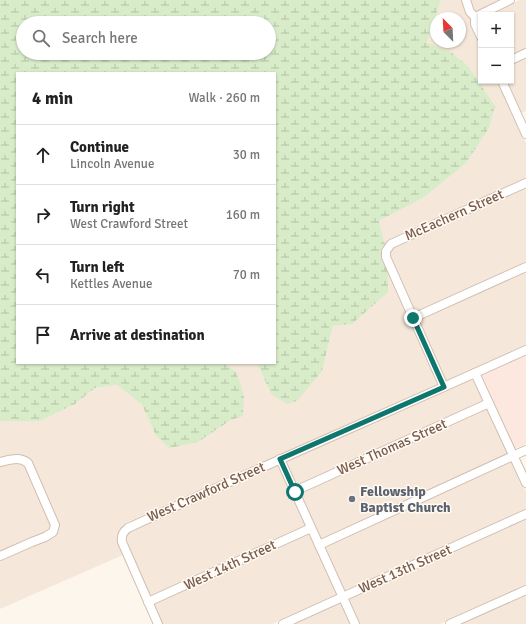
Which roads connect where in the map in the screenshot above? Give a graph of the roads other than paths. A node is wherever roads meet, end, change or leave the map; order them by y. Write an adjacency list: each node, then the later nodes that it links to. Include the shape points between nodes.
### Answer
1 (466, 0): 3 (street, via 470,12)
2 (510, 0): 3 (street)
3 (475, 16): 4 (street)
4 (478, 30)
5 (526, 53): 6 (street)
6 (514, 59)
7 (504, 84): 8 (street)
8 (522, 117): 9 (street)
9 (526, 134)
10 (526, 183): 12 (street, McEachern Street, via 391,244 386,251 386,257)
11 (526, 267): 12 (street)
12 (413, 318): 15 (street)
13 (526, 350): 14 (street, West Crawford Street)
14 (475, 373): 15 (street, West Crawford Street); 16 (street)
15 (444, 387): 19 (street, West Crawford Street)
16 (489, 403): 18 (street); 22 (street, West Thomas Street)
17 (526, 450): 18 (street)
18 (514, 456): 21 (street); 25 (street)
19 (280, 459): 22 (street); 29 (street, West Crawford Street, via 128,528 122,534 122,542)
20 (0, 462): 26 (street, via 19,458 28,464 55,525 53,532 45,537)
21 (526, 483)
22 (295, 492): 24 (street)
23 (526, 514): 28 (street, West 13th Street)
24 (312, 528): 25 (street); 29 (street, West 14th Street)
25 (319, 545): 28 (street)
26 (0, 556)
27 (526, 590): 33 (street)
28 (343, 597): 31 (street, West 13th Street); 32 (street)
29 (148, 602): 30 (street)
30 (158, 624)
31 (283, 624)
32 (355, 624)
33 (450, 624)

